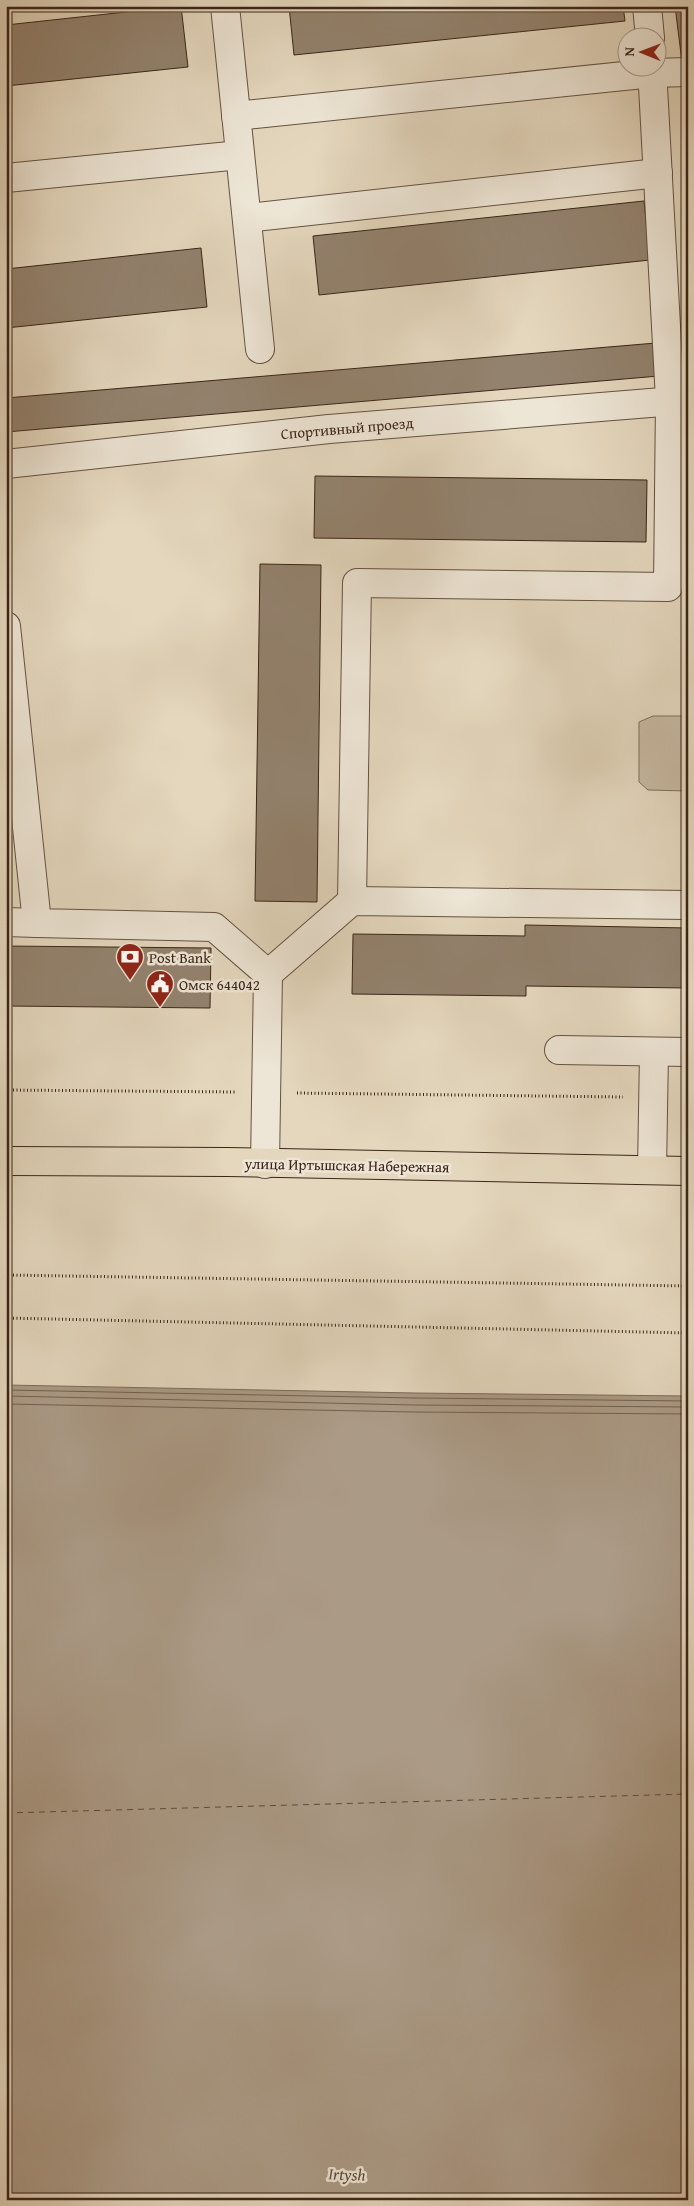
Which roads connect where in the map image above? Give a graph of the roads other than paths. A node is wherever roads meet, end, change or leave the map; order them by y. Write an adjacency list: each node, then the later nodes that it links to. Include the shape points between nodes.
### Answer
1 (225, 6): 8 (street)
2 (647, 6): 3 (street)
3 (649, 28)
4 (666, 71): 5 (street)
5 (688, 72)
6 (616, 74): 8 (street)
7 (652, 78): 10 (street)
8 (236, 116): 9 (street)
9 (240, 155): 11 (street); 12 (street)
10 (658, 173): 12 (street); 14 (street)
11 (6, 178)
12 (247, 218): 13 (street)
13 (260, 349)
14 (679, 400): 15 (street, Спортивный проезд, via 329,429); 16 (street)
15 (6, 464)
16 (678, 534): 18 (street, via 668,588 357,583)
17 (6, 626): 21 (street)
18 (352, 901): 19 (street); 22 (street)
19 (688, 905)
20 (6, 922): 21 (street)
21 (37, 922): 22 (street, via 214,926)
22 (268, 974): 27 (street)
23 (559, 1050): 24 (street)
24 (654, 1052): 25 (street); 28 (street)
25 (688, 1052)
26 (6, 1161): 27 (main road, улица Иртышская Набережная)
27 (265, 1164): 28 (main road, улица Иртышская Набережная)
28 (652, 1170): 29 (main road, улица Иртышская Набережная)
29 (688, 1171)

